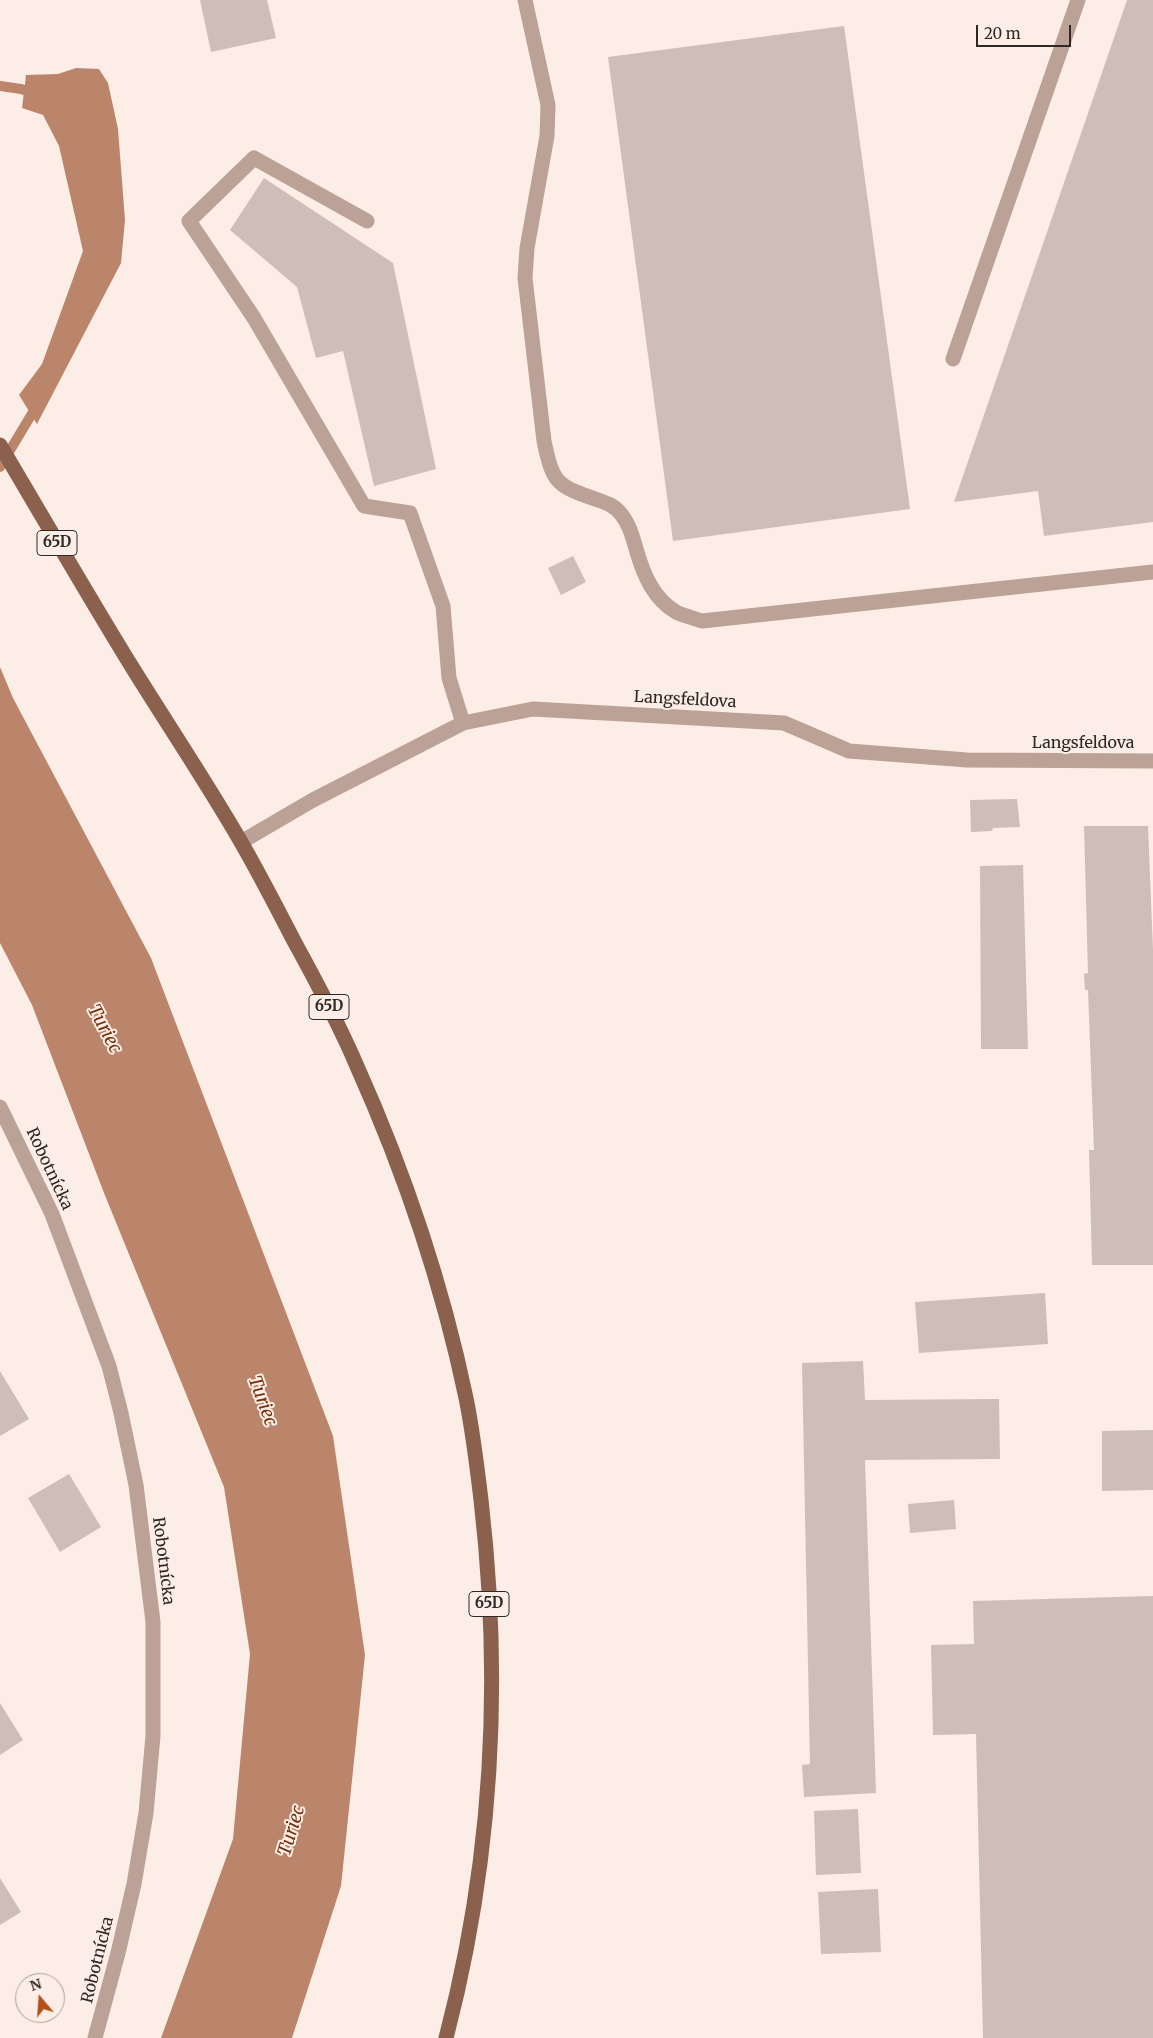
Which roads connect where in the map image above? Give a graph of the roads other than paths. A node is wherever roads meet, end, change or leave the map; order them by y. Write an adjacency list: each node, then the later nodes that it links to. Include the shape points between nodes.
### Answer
1 (526, 0): 6 (street, via 548,105 547,136 527,248 525,278 548,461 560,484 575,493 610,504 619,511 627,522 642,570 657,597 677,612 702,621)
2 (1078, 0): 4 (street)
3 (366, 221): 7 (street, via 254,158 189,221 254,318 364,506 410,513 443,606 449,678)
4 (953, 359)
5 (0, 445): 9 (main road, 65D, via 98,612)
6 (1153, 572)
7 (463, 724): 8 (street, Langsfeldova, via 534,709 784,723 849,751 967,760); 9 (street, Langsfeldova, via 313,800)
8 (1153, 761)
9 (241, 842): 12 (main road, 65D, via 355,1060 380,1121 429,1252 467,1402 486,1544 492,1673 491,1735 477,1892 461,1982)
10 (0, 1107): 11 (street, Robotnícka, via 52,1214 109,1366 136,1485 153,1622 153,1736 146,1813 134,1884)
11 (95, 2038)
12 (446, 2038)

